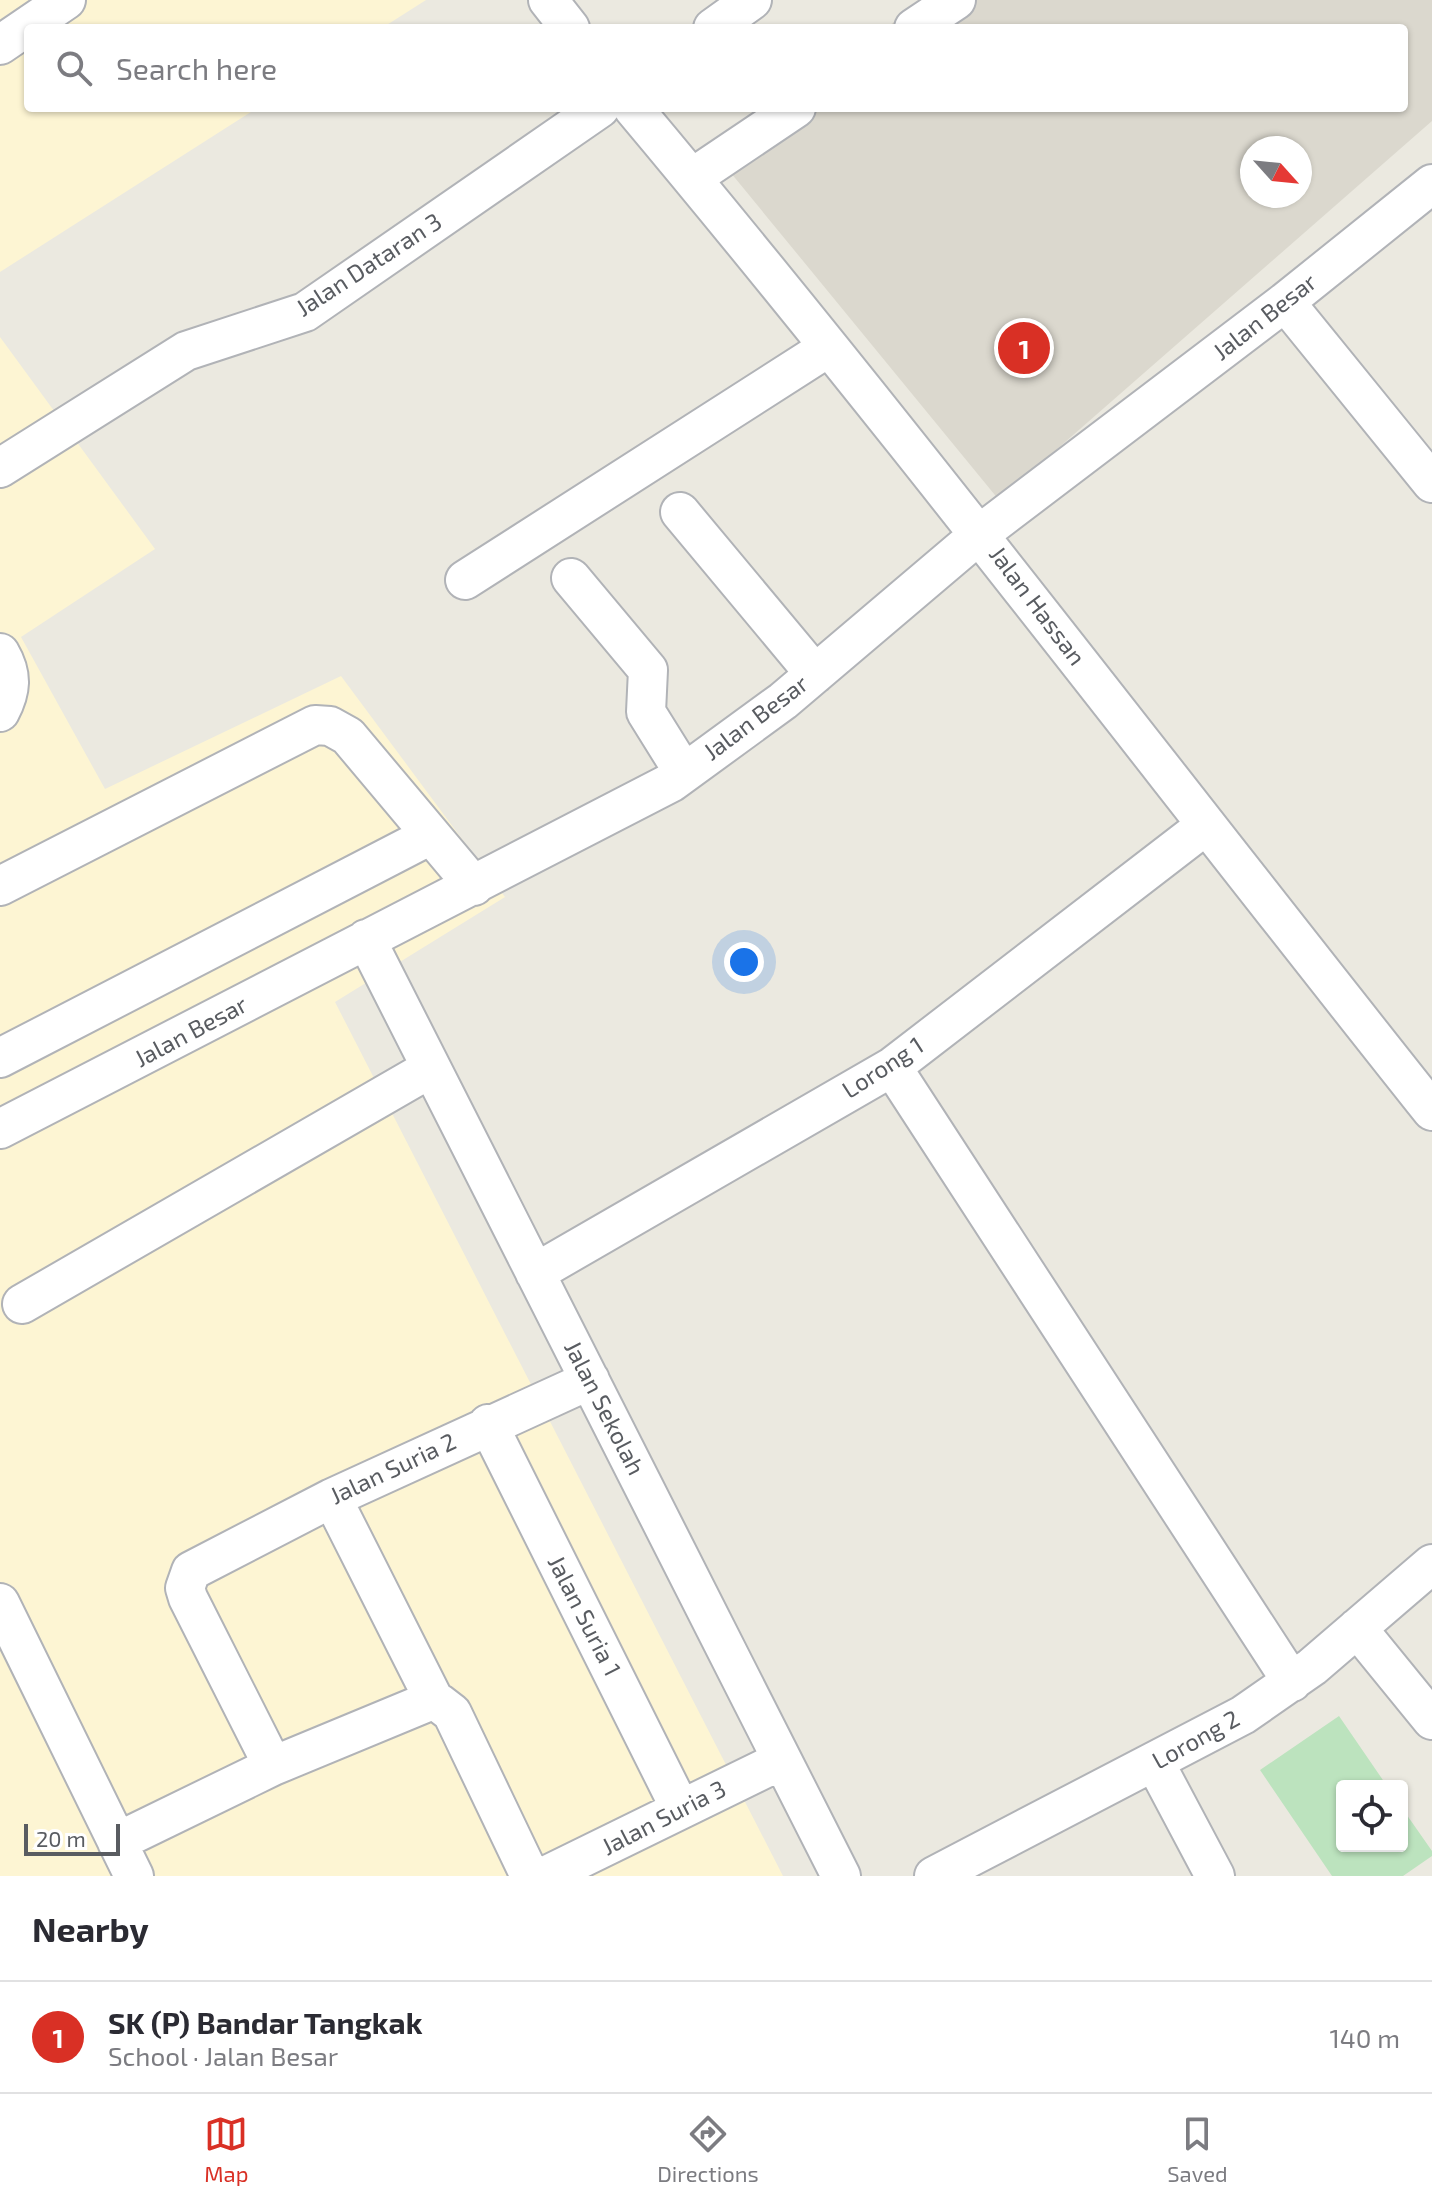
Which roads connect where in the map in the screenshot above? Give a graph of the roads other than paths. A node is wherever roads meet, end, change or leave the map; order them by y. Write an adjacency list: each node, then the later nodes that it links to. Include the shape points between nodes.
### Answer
1 (66, 0): 5 (street)
2 (548, 0): 6 (street)
3 (752, 0): 7 (street)
4 (956, 0): 8 (street)
5 (31, 24)
6 (567, 24)
7 (719, 24)
8 (920, 24)
9 (24, 29): 10 (street)
10 (0, 45)
11 (594, 112): 19 (street, Jalan Dataran 3, via 305,312 186,351)
12 (636, 112): 14 (street, Jalan Hassan)
13 (790, 112): 14 (street)
14 (692, 178): 17 (street, Jalan Hassan)
15 (1432, 184): 16 (street, Jalan Besar)
16 (1285, 302): 18 (street); 22 (street, Jalan Besar)
17 (829, 347): 22 (street, Jalan Hassan); 24 (street)
18 (1418, 438): 20 (street)
19 (0, 468)
20 (1432, 483)
21 (680, 512): 26 (street)
22 (981, 533): 26 (street, Jalan Besar); 29 (street, Jalan Hassan)
23 (571, 578): 28 (street, via 648,670 646,712)
24 (465, 580)
25 (0, 653): 27 (street, via 11,690)
26 (815, 674): 28 (street, Jalan Besar)
27 (0, 712)
28 (684, 773): 32 (street, Jalan Besar)
29 (1205, 826): 35 (street, Lorong 1); 37 (street, Jalan Hassan)
30 (429, 836): 31 (street, via 348,736 315,725); 32 (street); 34 (street)
31 (0, 886)
32 (474, 886): 33 (street, Jalan Besar)
33 (366, 939): 36 (street, Jalan Sekolah); 38 (street, Jalan Besar)
34 (0, 1058)
35 (892, 1067): 39 (street, Lorong 1); 47 (street)
36 (431, 1068): 39 (street, Jalan Sekolah); 40 (street)
37 (1432, 1111)
38 (0, 1129)
39 (535, 1273): 41 (street, Jalan Sekolah)
40 (22, 1304)
41 (590, 1380): 42 (street, Jalan Suria 2); 50 (street, Jalan Sekolah)
42 (488, 1424): 43 (street, Jalan Suria 2); 53 (street, Jalan Suria 1)
43 (332, 1498): 48 (street); 52 (street, Jalan Suria 2, via 199,1565 187,1579 188,1598)
44 (1432, 1564): 46 (street, Lorong 2)
45 (0, 1603): 54 (street)
46 (1357, 1628): 47 (street, Lorong 2); 49 (street)
47 (1292, 1682): 51 (street, Lorong 2)
48 (435, 1702): 52 (street); 57 (street, via 452,1713)
49 (1432, 1720)
50 (782, 1760): 53 (street, Jalan Suria 3); 59 (street, Jalan Sekolah)
51 (1155, 1763): 60 (street, Lorong 2); 61 (street)
52 (273, 1766): 54 (street)
53 (680, 1808): 55 (street, Jalan Suria 3)
54 (117, 1842): 56 (street)
55 (619, 1860): 58 (street, Jalan Suria 3)
56 (134, 1876)
57 (530, 1876)
58 (545, 1876)
59 (841, 1876)
60 (934, 1876)
61 (1215, 1876)

